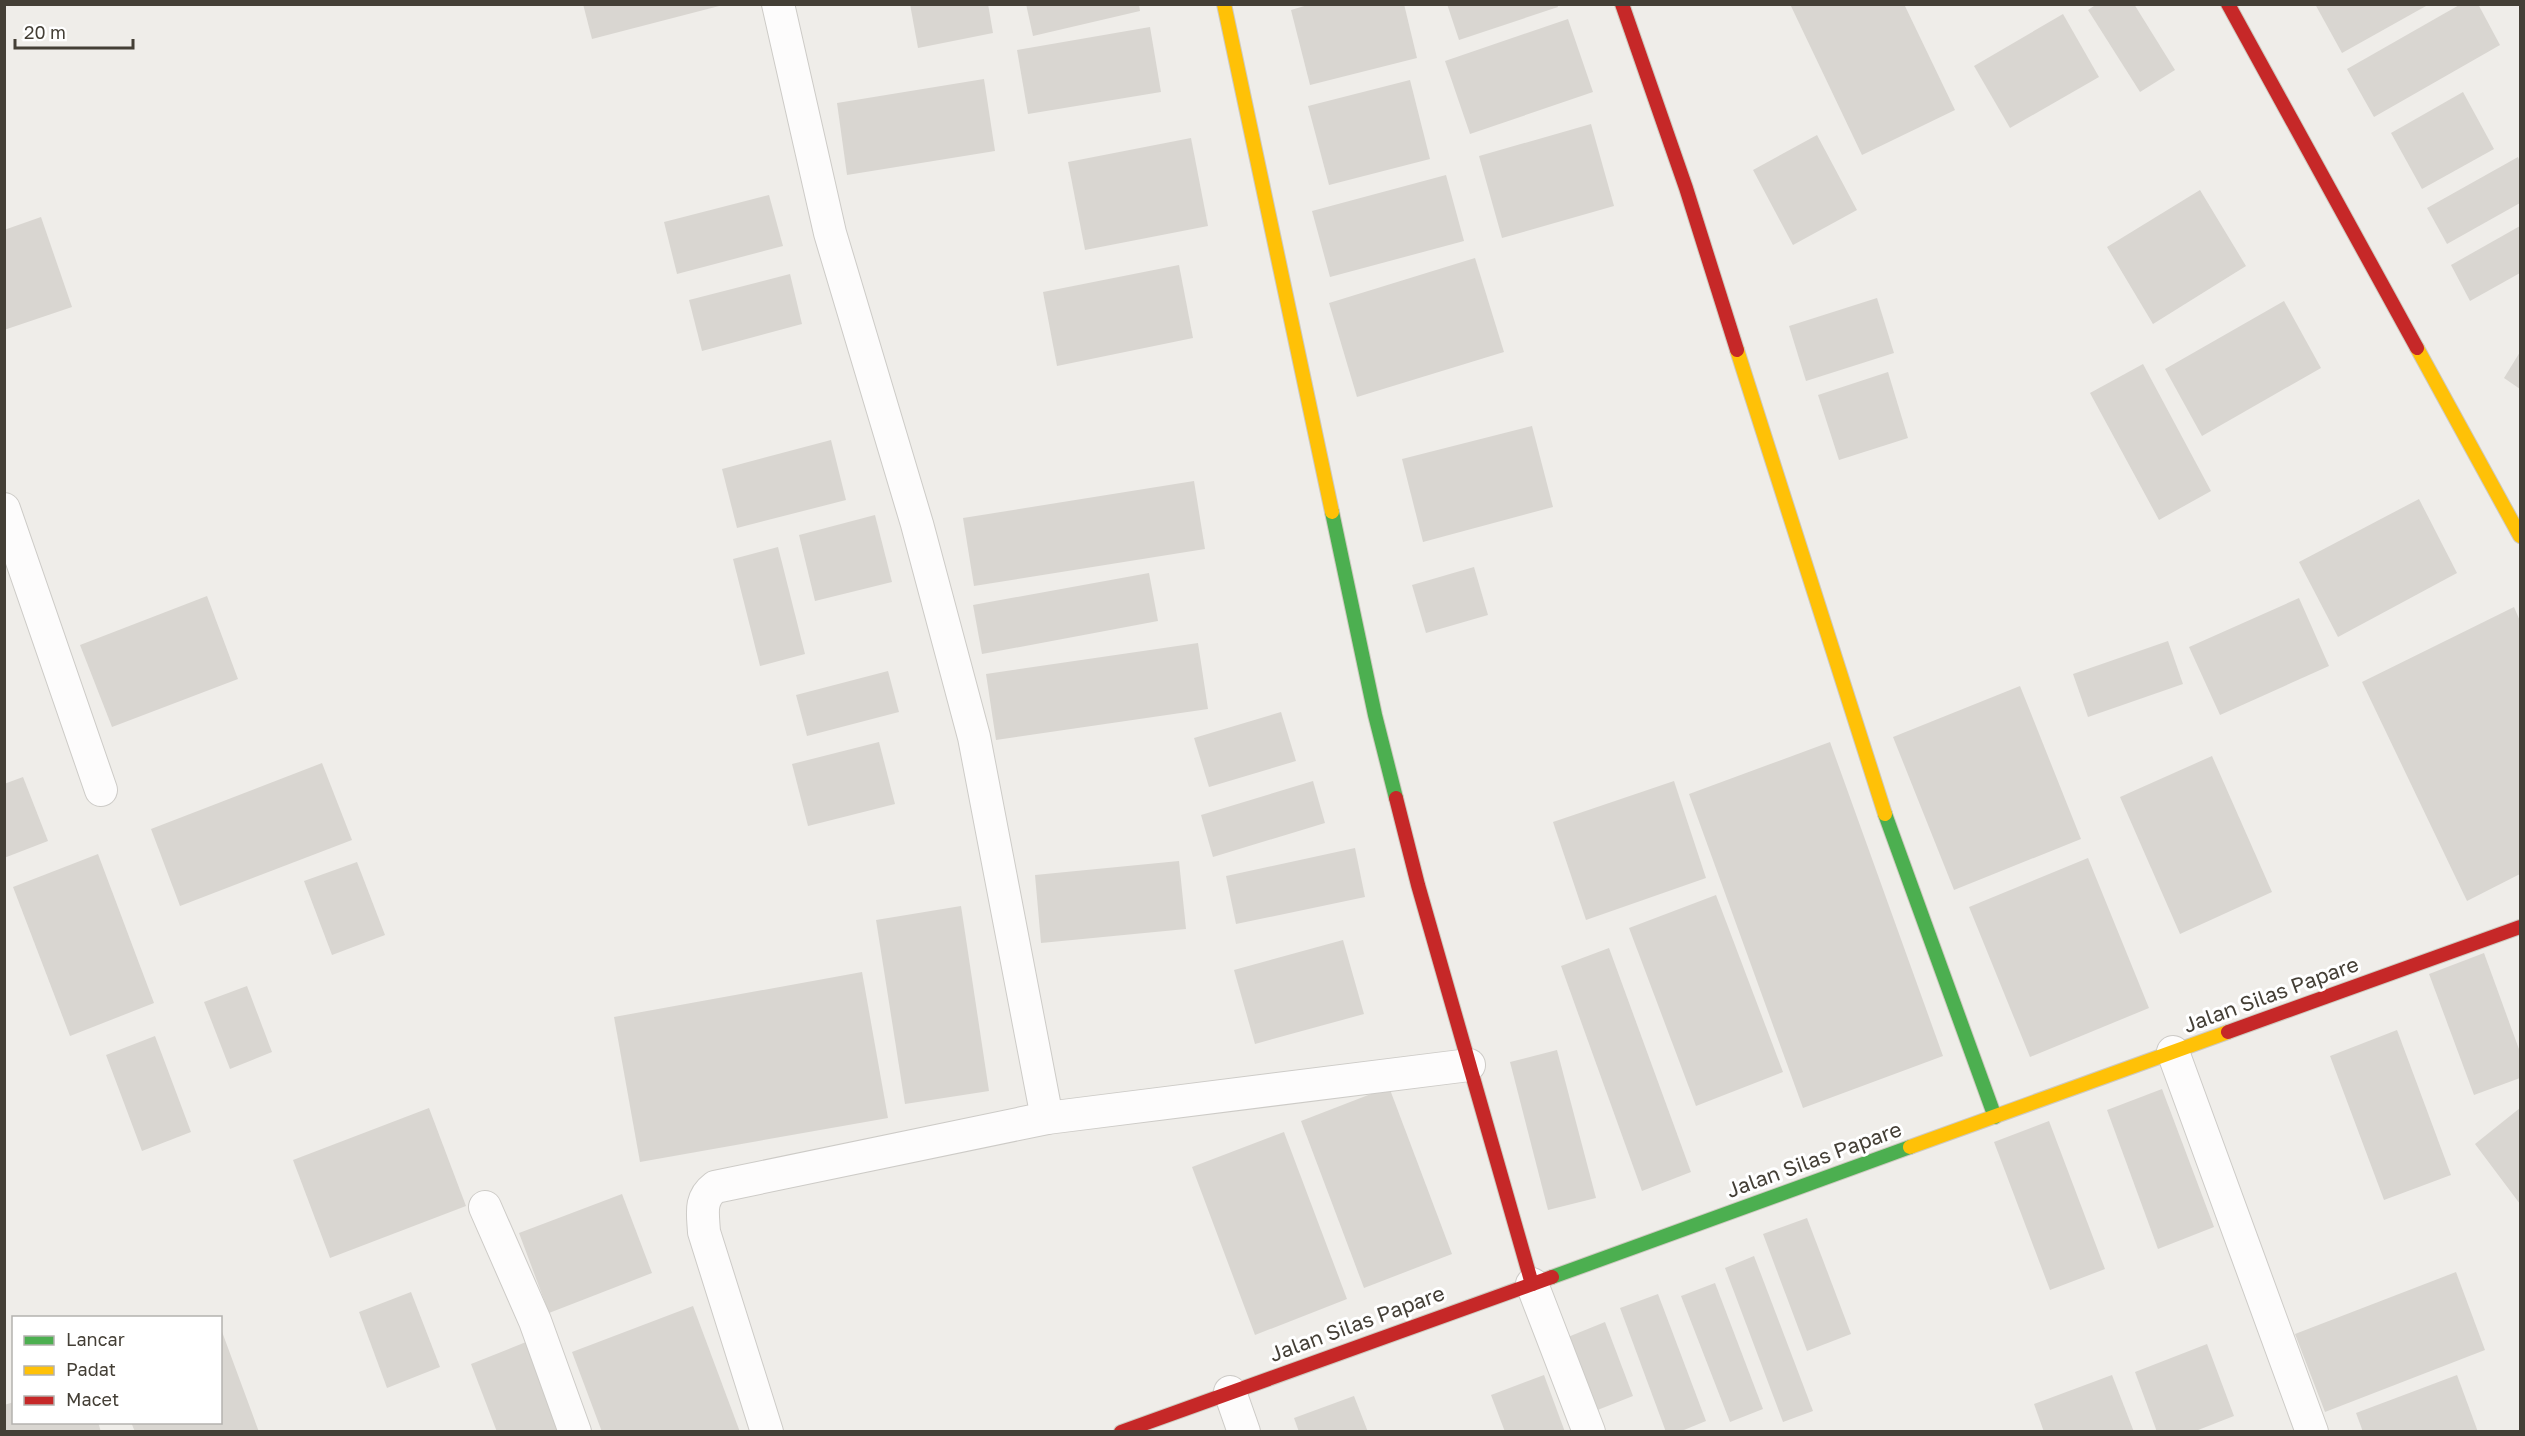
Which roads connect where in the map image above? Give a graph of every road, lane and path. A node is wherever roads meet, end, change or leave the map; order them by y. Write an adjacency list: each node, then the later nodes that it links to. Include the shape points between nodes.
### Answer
1 (778, 4): 13 (street, via 830,233 917,524 974,737)
2 (1224, 4): 11 (street, via 1376,715 1418,885)
3 (1622, 4): 12 (street, via 1690,198 1873,780)
4 (2235, 7): 6 (street)
5 (4, 509): 7 (street)
6 (2520, 536)
7 (11, 545): 8 (street)
8 (101, 790)
9 (2520, 927): 10 (street, Jalan Silas Papare)
10 (2173, 1052): 12 (street, Jalan Silas Papare); 22 (street)
11 (1469, 1065): 13 (street); 15 (street)
12 (1995, 1117): 15 (street, Jalan Silas Papare)
13 (1047, 1118): 18 (street, via 715,1187 706,1194 702,1206 704,1232)
14 (485, 1207): 17 (street)
15 (1532, 1284): 16 (street, Jalan Silas Papare); 21 (street)
16 (1230, 1392): 19 (street, Jalan Silas Papare); 20 (street)
17 (575, 1431)
18 (767, 1431)
19 (1121, 1431)
20 (1244, 1431)
21 (1588, 1431)
22 (2312, 1431)

